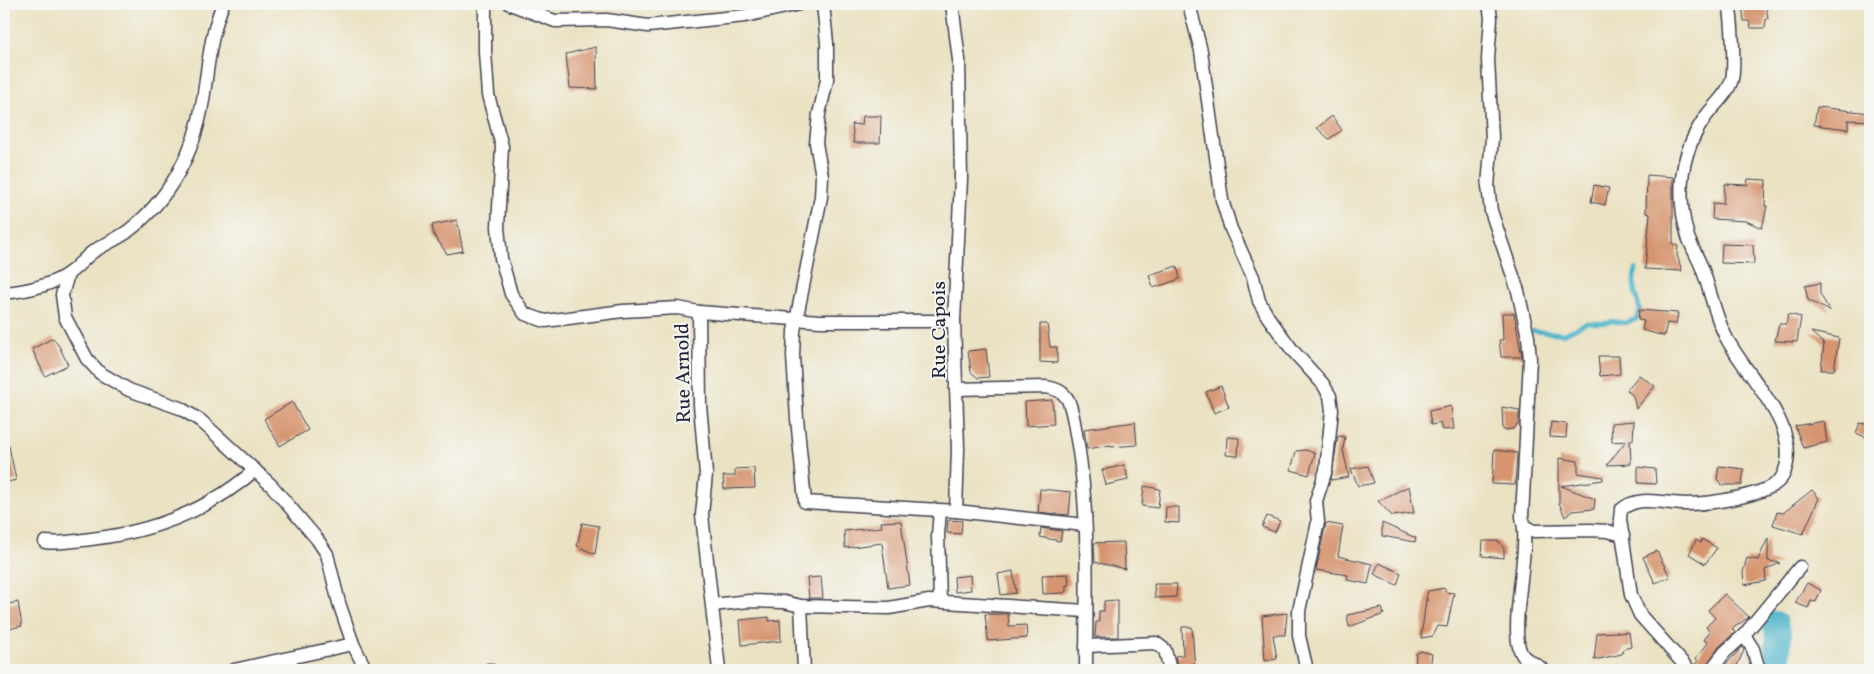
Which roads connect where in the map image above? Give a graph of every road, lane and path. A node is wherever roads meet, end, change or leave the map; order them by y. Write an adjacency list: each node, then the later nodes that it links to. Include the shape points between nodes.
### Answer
1 (222, 4): 10 (street, via 208,57 203,102 192,144 171,187 145,217 126,233 94,251)
2 (485, 4): 12 (street, via 488,95 502,146 498,227 501,258 511,294 525,314 545,321 623,311 678,308)
3 (510, 4): 4 (street, via 555,21 607,20 648,26 745,16)
4 (799, 4)
5 (823, 4): 13 (street, via 827,80 816,143 822,183)
6 (952, 4): 14 (street, Rue Capois, via 959,60 961,179)
7 (1188, 4): 37 (street, via 1201,52 1222,200 1231,229 1268,317 1330,396 1332,410 1326,470 1316,501 1318,522 1299,611)
8 (1489, 4): 20 (street, via 1492,138 1488,186 1491,211 1516,285 1530,360 1522,517)
9 (1729, 4): 21 (street, via 1732,79 1703,119 1685,154 1681,202 1689,240 1724,334 1777,414 1787,443 1786,461 1782,476 1767,490 1688,504 1628,503 1621,510)
10 (68, 274): 11 (street, via 46,284); 16 (street, via 62,295 65,317 87,359 100,373 129,390 180,408 201,421)
11 (4, 293)
12 (700, 312): 13 (street, Rue Arnold); 25 (street, Rue Arnold, via 700,405 706,474 702,515)
13 (797, 320): 14 (street, Rue Arnold); 17 (street, via 793,356 806,502)
14 (954, 320): 15 (street, Rue Capois)
15 (956, 389): 18 (street); 19 (street, Rue Capois, via 1059,389 1068,400 1074,420 1082,471)
16 (255, 470): 22 (street, via 212,502 178,518 114,536); 29 (street, via 296,511 327,554 338,603)
17 (940, 511): 18 (street); 24 (street)
18 (956, 511): 19 (street)
19 (1085, 525): 27 (street, Rue Capois)
20 (1526, 528): 21 (street, via 1534,531 1607,531); 38 (street, via 1516,626 1518,645 1524,657)
21 (1623, 535): 39 (street, via 1631,595 1640,615)
22 (45, 542)
23 (1800, 567): 28 (street)
24 (940, 602): 26 (street, via 889,608); 27 (street)
25 (713, 605): 26 (street, via 749,601); 33 (street, Rue Arnold)
26 (801, 606): 34 (street)
27 (1086, 611): 30 (street, Rue Capois)
28 (1744, 635): 40 (street); 41 (street, via 1753,649)
29 (353, 644): 31 (street); 32 (street)
30 (1086, 646): 35 (street, Rue Capois); 36 (street, via 1156,644 1165,650)
31 (234, 670)
32 (366, 670)
33 (719, 670)
34 (804, 670)
35 (1086, 670)
36 (1170, 670)
37 (1307, 670)
38 (1542, 670)
39 (1689, 670)
40 (1711, 670)
41 (1759, 670)

